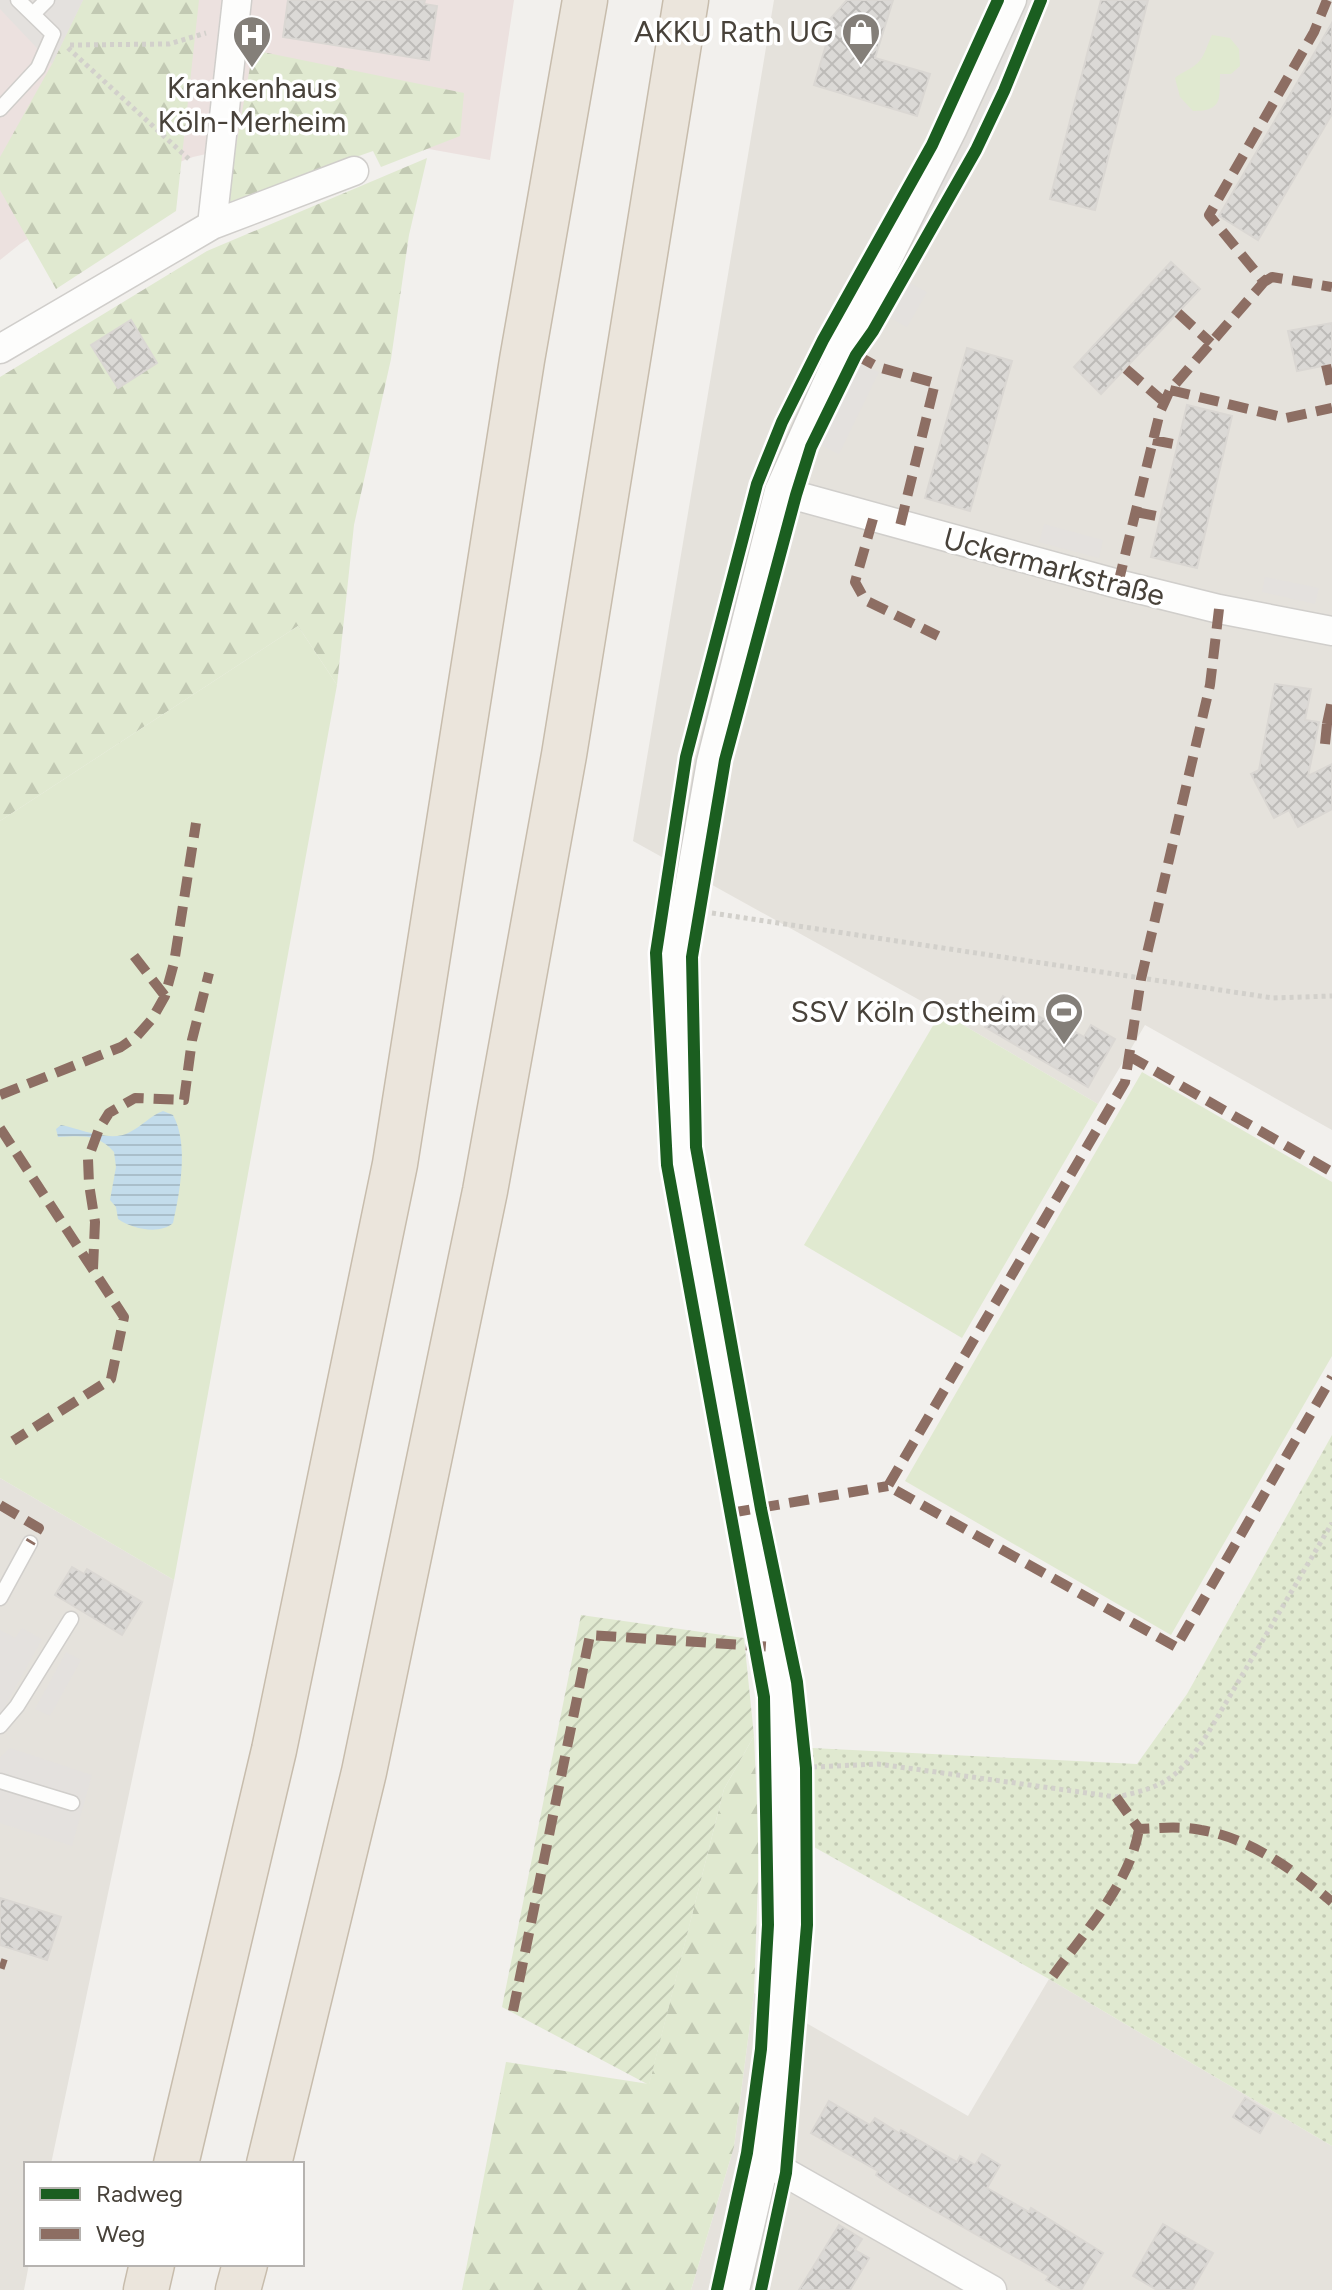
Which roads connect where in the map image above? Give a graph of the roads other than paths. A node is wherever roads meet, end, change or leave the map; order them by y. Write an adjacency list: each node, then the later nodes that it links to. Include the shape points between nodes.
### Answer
1 (18, 0): 6 (lane)
2 (47, 0): 6 (lane)
3 (585, 0): 21 (highway, via 522,360 395,1164 274,1750)
4 (686, 0): 22 (highway, via 564,755 485,1191 364,1772)
5 (1012, 0): 12 (street)
6 (33, 14): 8 (lane, via 53,34 38,68)
7 (235, 14): 10 (street)
8 (0, 109)
9 (354, 171): 10 (street)
10 (212, 225): 11 (street)
11 (0, 349)
12 (779, 491): 13 (street, Uckermarkstraße, via 1118,584); 20 (street, via 711,762 677,955 684,1144 781,1688 785,1929 779,2050)
13 (1332, 631)
14 (30, 1543): 15 (lane)
15 (0, 1598)
16 (71, 1619): 17 (lane)
17 (0, 1726)
18 (0, 1781): 19 (lane)
19 (72, 1803)
20 (765, 2161): 27 (street); 28 (street)
21 (176, 2162)
22 (269, 2162)
23 (152, 2266): 25 (highway)
24 (244, 2266): 26 (highway)
25 (146, 2290)
26 (238, 2290)
27 (735, 2290)
28 (992, 2290)

